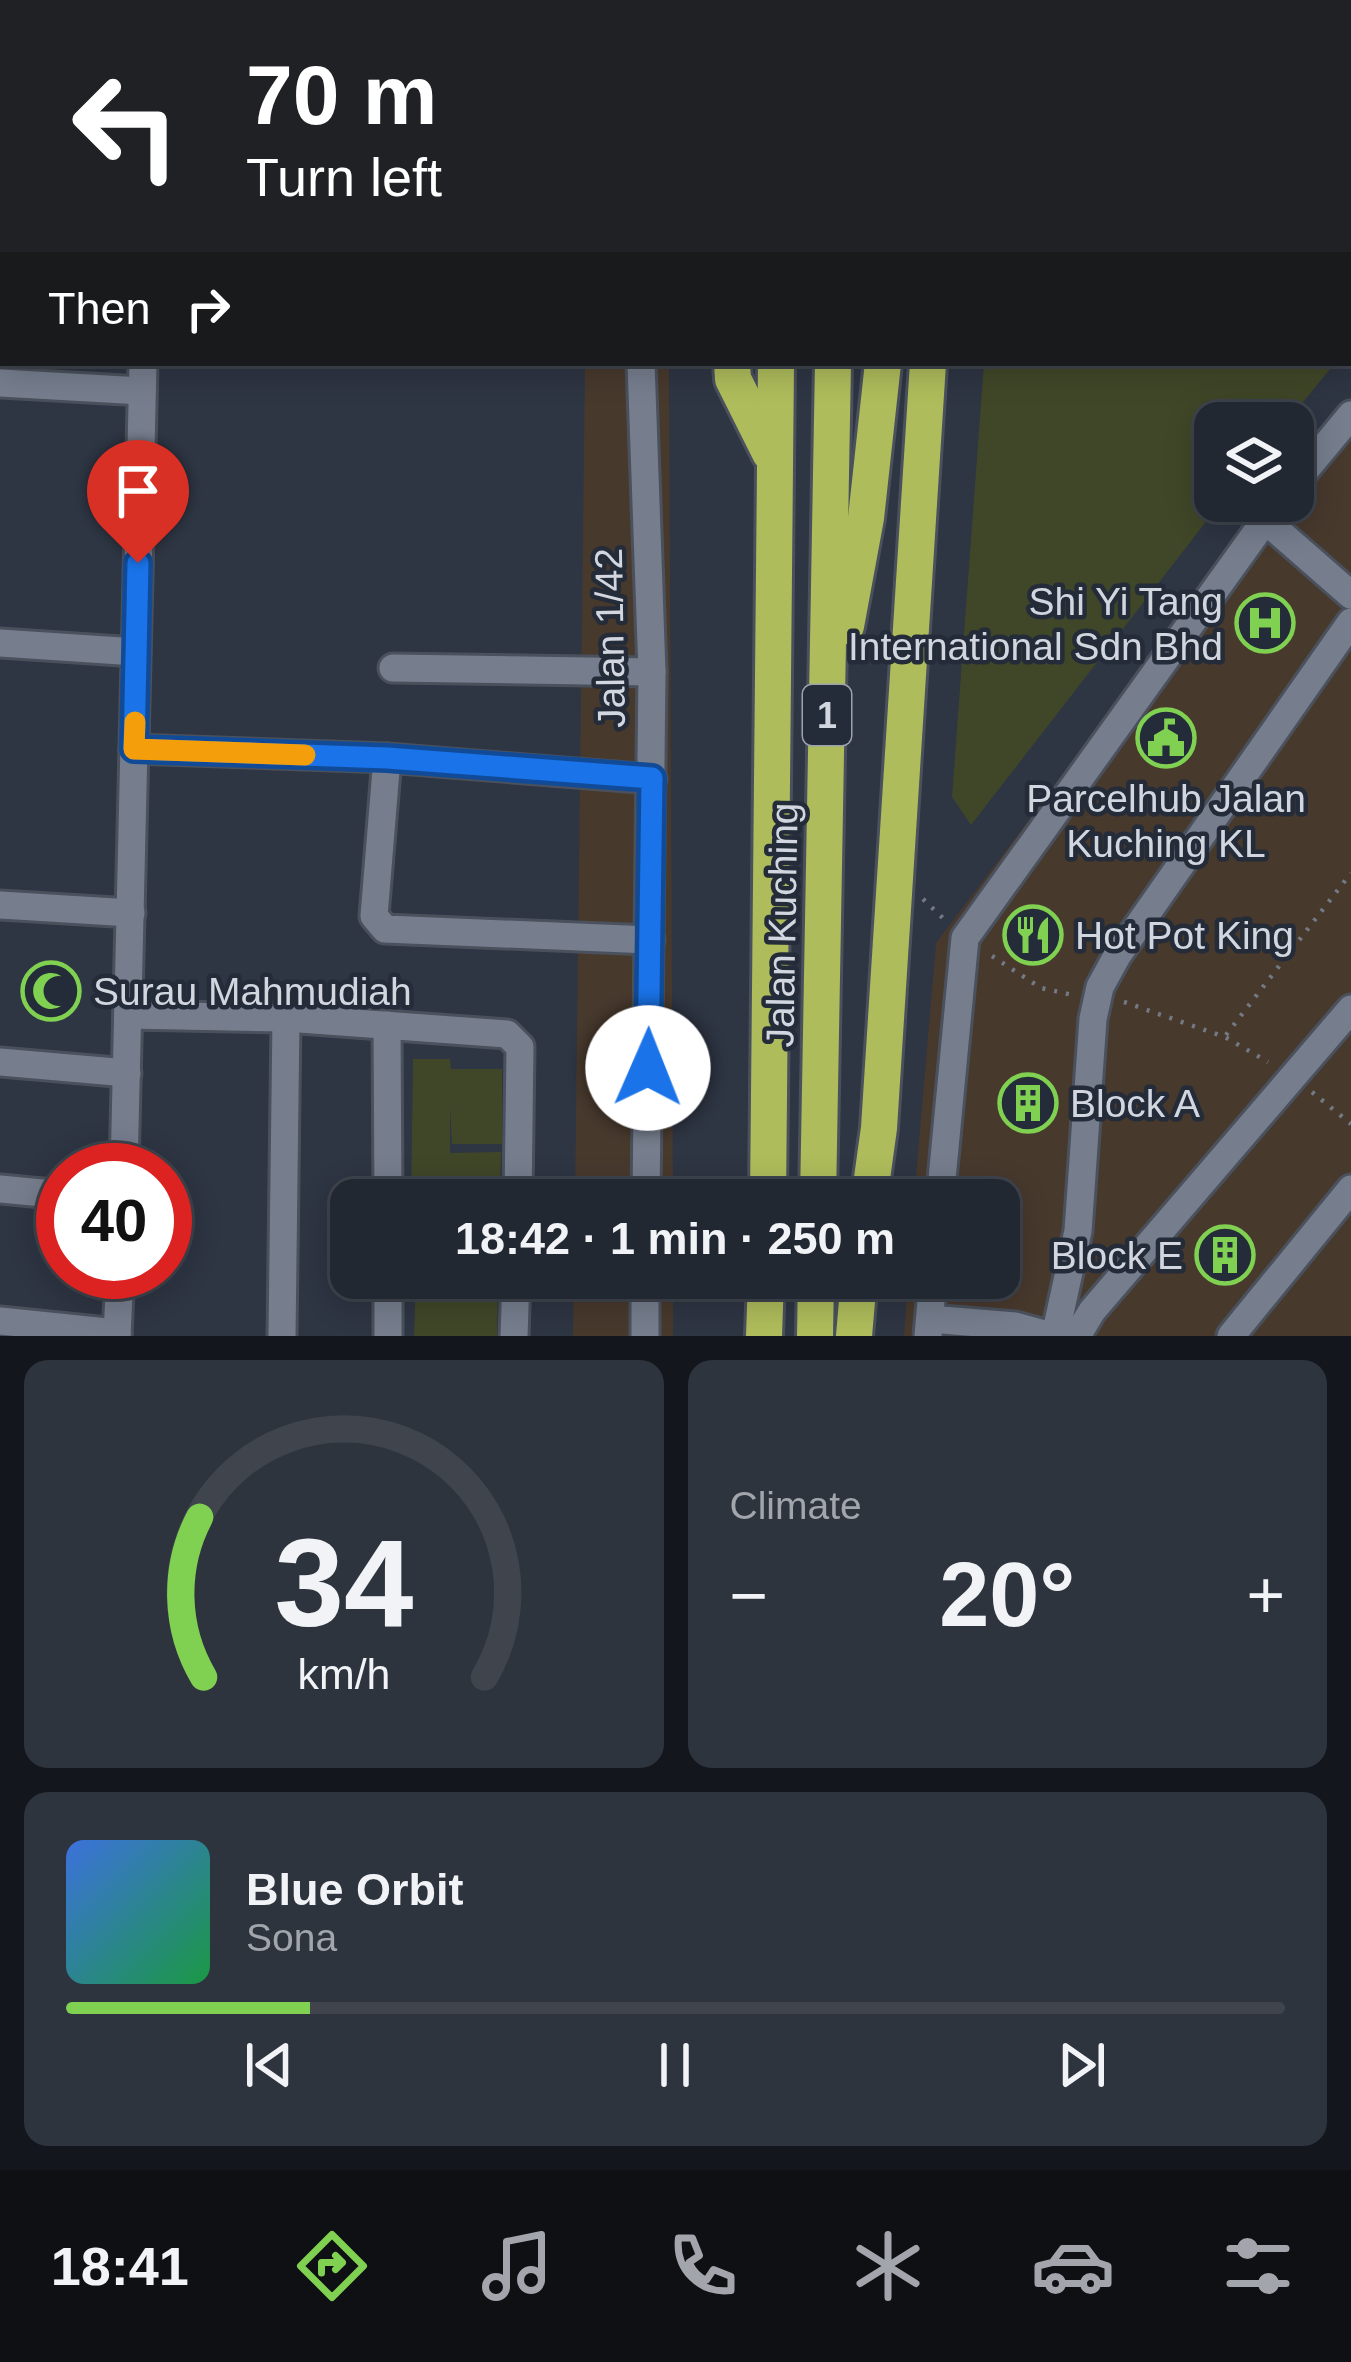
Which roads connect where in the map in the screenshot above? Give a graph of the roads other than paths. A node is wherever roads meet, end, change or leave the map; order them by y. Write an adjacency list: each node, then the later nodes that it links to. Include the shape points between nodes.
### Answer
1 (641, 366): 20 (street, Jalan 1/42)
2 (732, 366): 11 (highway)
3 (776, 366): 11 (highway, Jalan Kuching / 1)
4 (833, 366): 18 (highway, Jalan Kuching / 1)
5 (883, 366): 18 (highway, via 851,602)
6 (928, 366): 39 (highway)
7 (142, 377): 8 (street); 17 (street)
8 (0, 382)
9 (1351, 416): 10 (street)
10 (1314, 460)
11 (775, 461): 37 (highway, Jalan Kuching / 1)
12 (1263, 522): 40 (street, via 965,938)
13 (1283, 522): 14 (street)
14 (1351, 595)
15 (1351, 622): 61 (street, via 1117,956 1097,1000 1078,1232)
16 (0, 643): 17 (street)
17 (136, 652): 21 (street)
18 (828, 662): 38 (highway, Jalan Kuching / 1)
19 (393, 668): 20 (street)
20 (652, 672): 23 (street, Jalan 1/42)
21 (134, 749): 22 (street); 25 (street)
22 (387, 758): 23 (street); 26 (street, via 374,916 386,929)
23 (652, 778): 26 (street, Jalan 1/42)
24 (0, 905): 25 (street)
25 (130, 914): 28 (street)
26 (650, 940): 36 (street, Jalan 1/42)
27 (1351, 1009): 62 (street)
28 (128, 1016): 29 (street); 32 (street)
29 (286, 1018): 30 (street); 54 (street)
30 (387, 1024): 34 (street); 35 (street, via 515,1039)
31 (0, 1062): 32 (street)
32 (127, 1073): 33 (street)
33 (125, 1143)
34 (388, 1179)
35 (518, 1179)
36 (646, 1179)
37 (768, 1179)
38 (818, 1179)
39 (872, 1179)
40 (942, 1179)
41 (0, 1189): 43 (street)
42 (1351, 1189): 63 (street)
43 (36, 1192)
44 (119, 1299): 53 (street)
45 (388, 1299): 55 (street)
46 (515, 1299): 56 (street)
47 (645, 1299): 57 (street)
48 (765, 1299): 58 (highway)
49 (815, 1299): 59 (highway)
50 (857, 1299): 60 (highway)
51 (0, 1321): 53 (street)
52 (929, 1328): 61 (street, via 1015,1326)
53 (117, 1334)
54 (282, 1336)
55 (388, 1336)
56 (514, 1336)
57 (645, 1336)
58 (764, 1336)
59 (814, 1336)
60 (854, 1336)
61 (1053, 1336)
62 (1077, 1336)
63 (1231, 1336)

